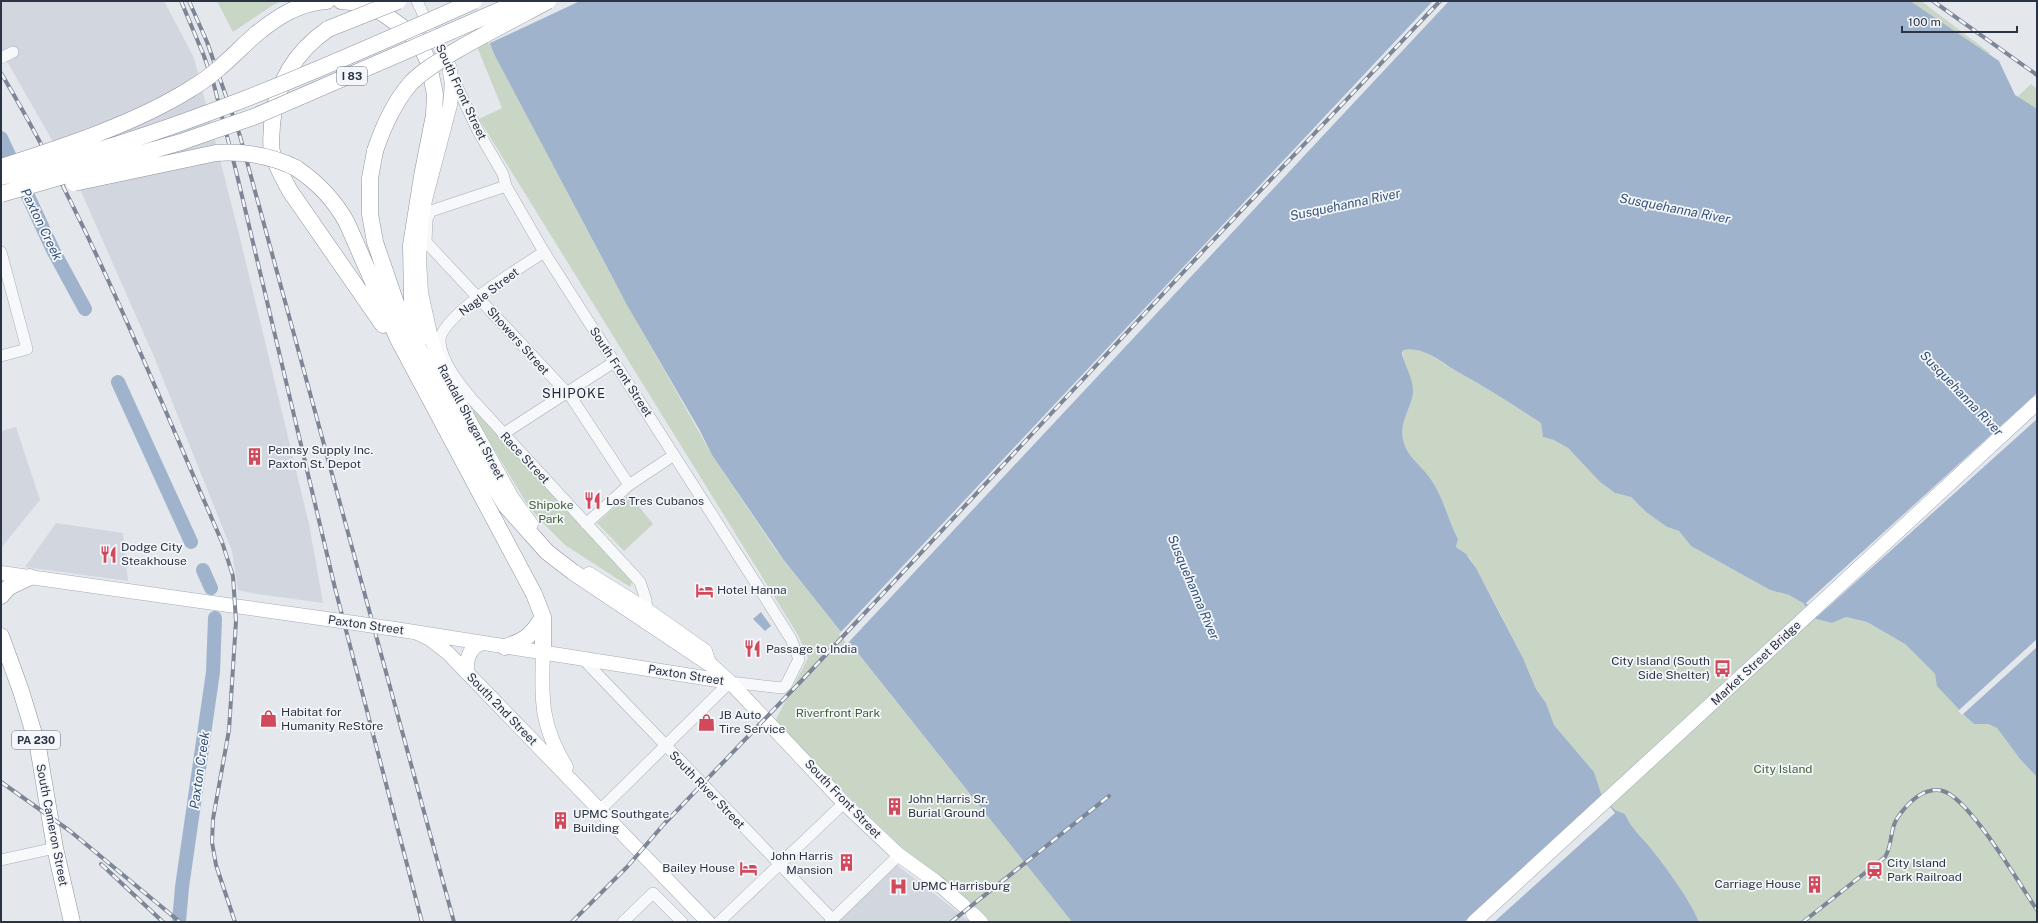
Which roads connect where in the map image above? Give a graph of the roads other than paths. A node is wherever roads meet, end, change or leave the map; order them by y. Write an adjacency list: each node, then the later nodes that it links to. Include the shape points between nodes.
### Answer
1 (327, 1): 11 (highway, bridge, via 312,2 289,10 255,35 199,84 161,106)
2 (341, 1): 20 (highway, via 361,4 384,14 419,42 428,61 435,94 434,115 411,245 412,302)
3 (398, 1): 22 (highway, bridge, via 328,29 312,40 300,53 281,84 274,106 272,150 278,169 290,191 392,338)
4 (417, 1): 10 (street, South Front Street)
5 (474, 1): 12 (highway, I 83, bridge, via 252,98 99,152)
6 (521, 1): 14 (highway, I 83, bridge, via 256,116 174,144)
7 (548, 1): 20 (highway, bridge, via 438,62 411,83 396,103 382,130 370,178 370,208 375,242 398,309)
8 (13, 52): 9 (street)
9 (1, 58)
10 (449, 66): 13 (street, South Front Street, via 478,131 503,174); 32 (main road, Randall Shugart Street, via 451,95 423,210 419,251 421,293 435,353 498,474 532,525 542,537 571,561)
11 (1, 167)
12 (1, 177)
13 (506, 186): 16 (street, South Front Street); 17 (street, Showers Street, via 431,211 427,219 426,242)
14 (1, 195): 22 (highway, bridge, via 94,180 216,153 238,152 280,160 311,179 338,206)
15 (1, 252): 19 (street, via 27,349)
16 (544, 252): 17 (street, Nagle Street); 21 (street, South Front Street)
17 (478, 297): 18 (street, Nagle Street, via 448,323); 23 (street, Showers Street)
18 (440, 338): 25 (street, Race Street, via 442,350 454,376)
19 (1, 356)
20 (426, 362): 40 (highway, via 476,456 506,506 524,529 547,552 573,572)
21 (614, 362): 23 (street); 26 (street, South Front Street)
22 (420, 384): 33 (highway, via 526,576)
23 (565, 392): 25 (street); 27 (street, Showers Street, via 571,397)
24 (2037, 403): 58 (main road, Market Street Bridge)
25 (503, 434): 28 (street, Race Street)
26 (674, 455): 27 (street); 42 (street, South Front Street, via 778,619 799,659 782,688)
27 (629, 485): 28 (street)
28 (586, 524): 32 (street, Race Street, via 640,582)
29 (1, 573): 30 (main road, Paxton Street)
30 (30, 577): 31 (highway, via 9,587); 34 (main road, Paxton Street, bridge)
31 (1, 596)
32 (647, 610): 40 (main road, Randall Shugart Street, via 705,650)
33 (543, 617): 37 (highway, via 524,641); 38 (highway)
34 (416, 632): 36 (main road, Paxton Street); 41 (main road, South 2nd Street, via 438,645)
35 (1, 636): 47 (highway, South Cameron Street / PA 230, via 38,747)
36 (484, 644): 37 (main road, Paxton Street); 41 (main road, via 470,651)
37 (505, 647): 38 (main road, Paxton Street)
38 (543, 653): 39 (main road, Paxton Street); 44 (main road, South 2nd Street, via 542,702 548,732 567,769)
39 (584, 659): 42 (main road, Paxton Street); 43 (street, South River Street)
40 (709, 663): 42 (main road, South Front Street)
41 (467, 673): 44 (main road, South 2nd Street)
42 (730, 682): 43 (street); 45 (main road, South Front Street)
43 (665, 746): 46 (street); 50 (street, South River Street)
44 (584, 792): 46 (main road, South 2nd Street)
45 (844, 804): 48 (main road, South Front Street); 50 (street)
46 (600, 810): 56 (main road, South 2nd Street)
47 (55, 848): 49 (street); 53 (highway, South Cameron Street / PA 230)
48 (899, 855): 51 (main road, South Front Street, via 935,881); 52 (street)
49 (1, 860)
50 (779, 865): 52 (street, South River Street); 57 (street)
51 (973, 914)
52 (832, 921)
53 (72, 922)
54 (623, 922): 55 (street, via 653,893)
55 (682, 922)
56 (708, 922)
57 (719, 922)
58 (1474, 922)

